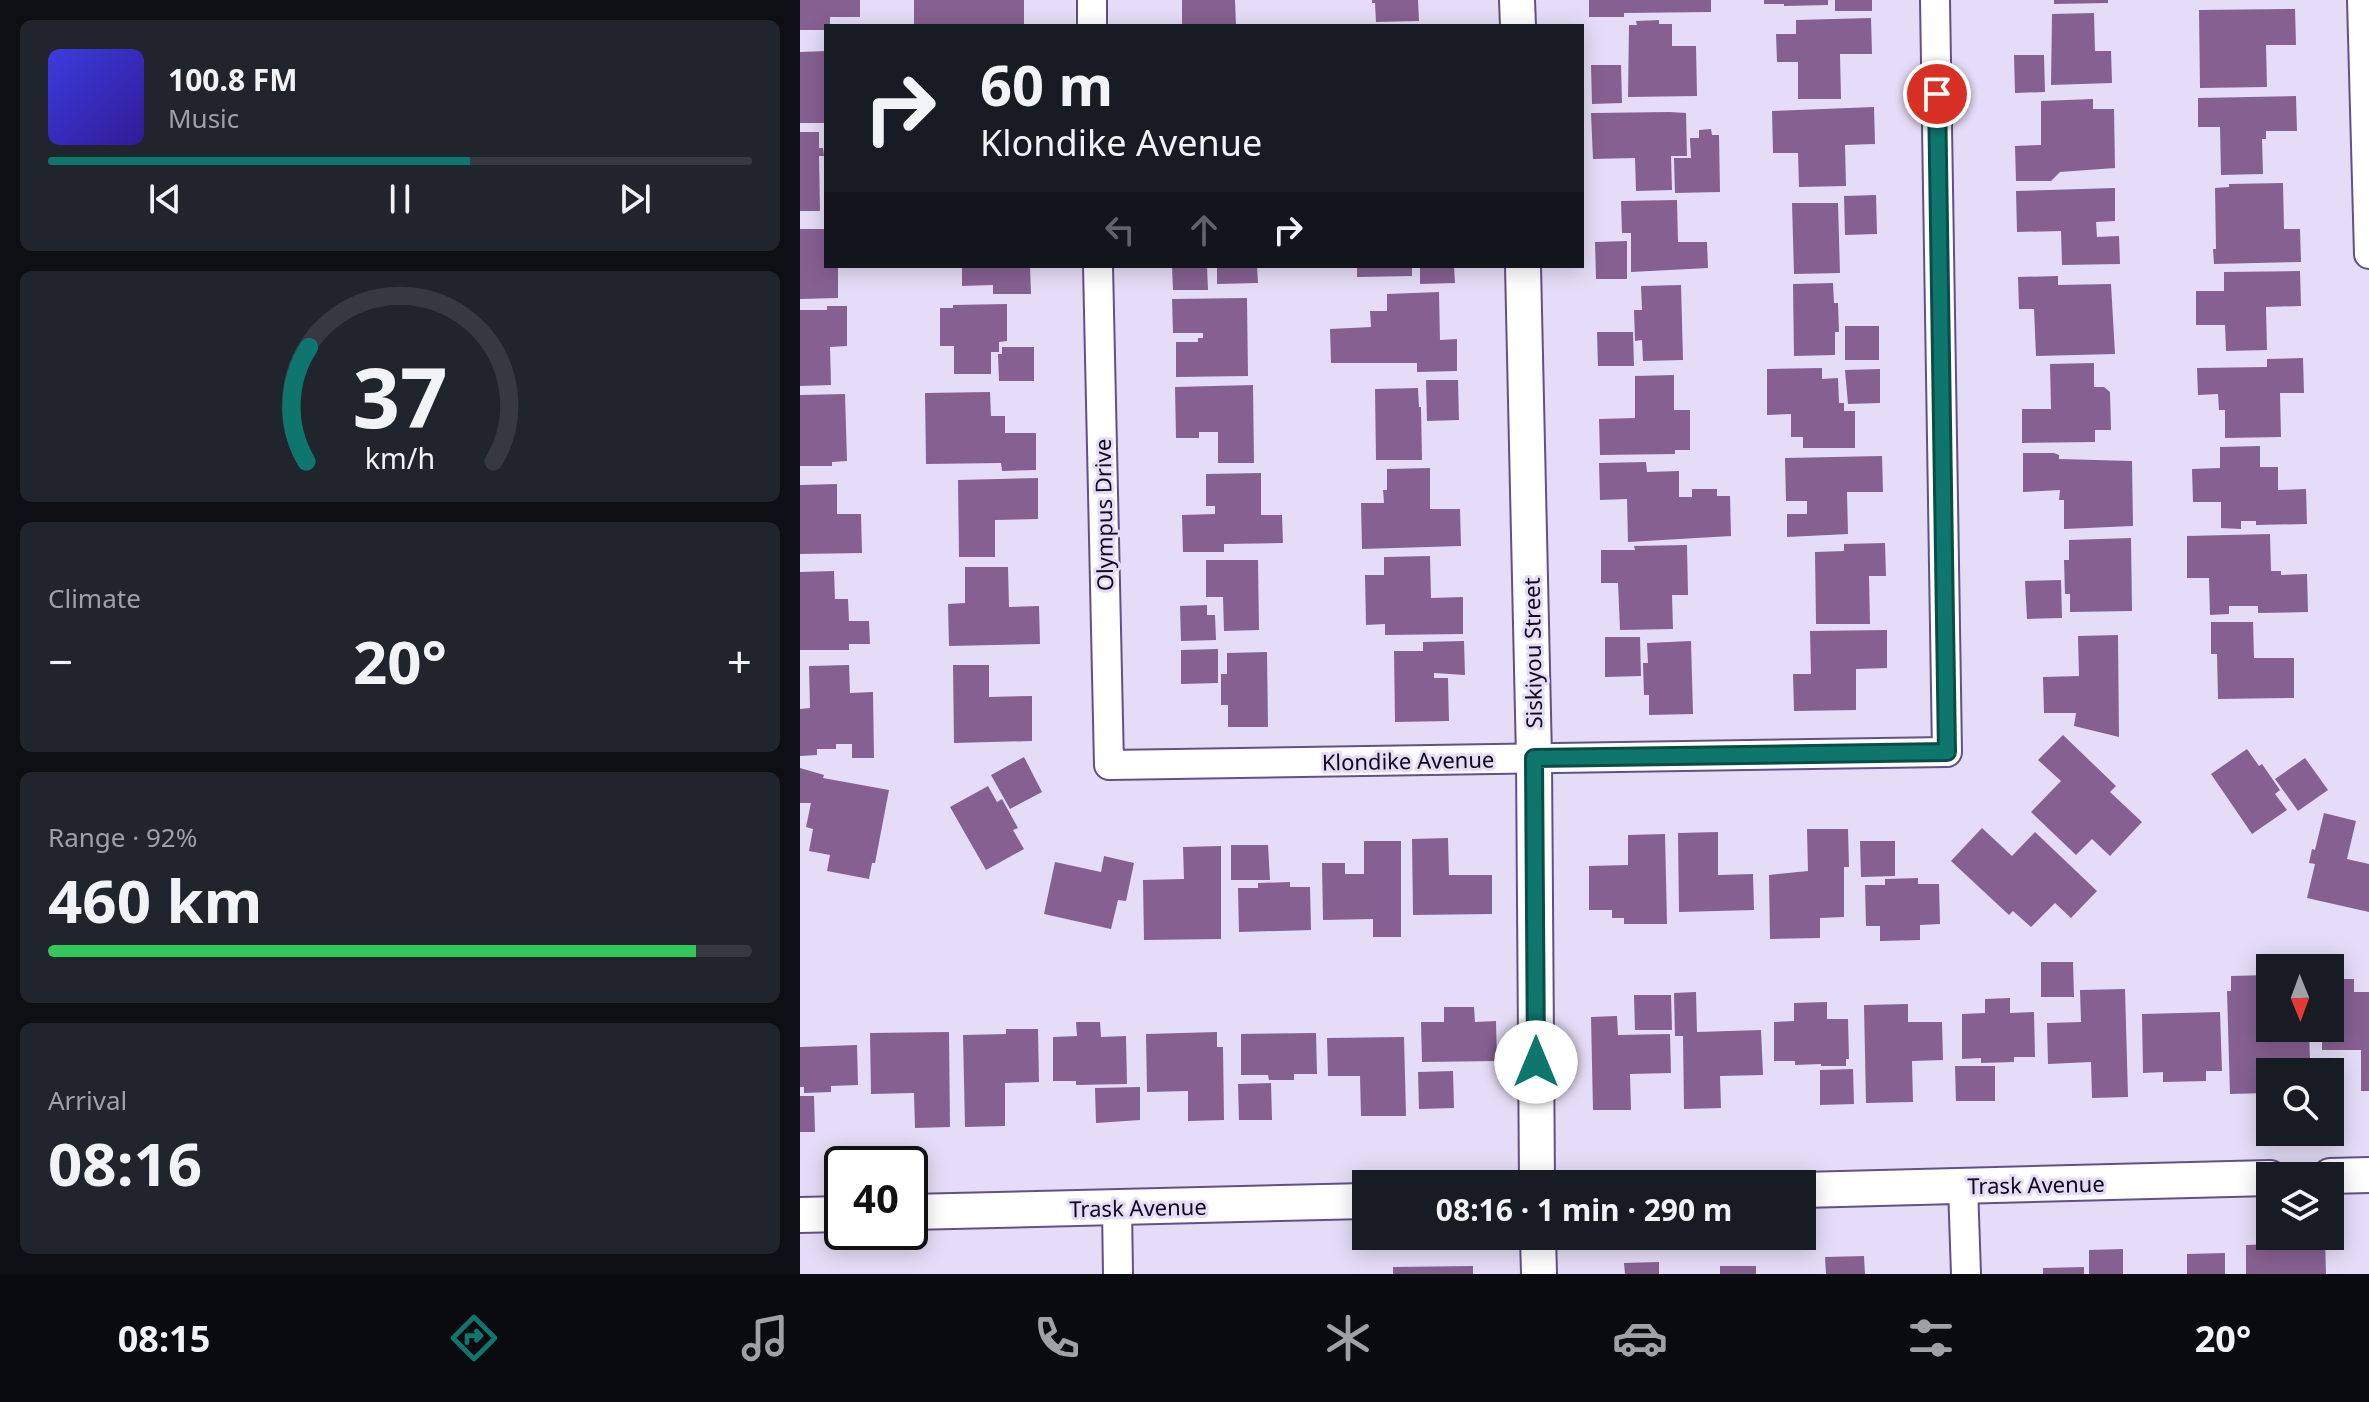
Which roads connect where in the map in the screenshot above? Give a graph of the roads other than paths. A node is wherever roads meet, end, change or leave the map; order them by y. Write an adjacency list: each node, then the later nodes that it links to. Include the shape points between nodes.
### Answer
1 (1092, 0): 5 (street)
2 (1517, 0): 6 (street)
3 (1935, 0): 10 (street, Klondike Avenue, via 1947,752)
4 (2362, 0): 7 (street)
5 (1092, 24)
6 (1518, 24)
7 (2369, 254)
8 (1098, 268): 11 (street, Olympus Drive)
9 (1523, 268): 10 (street, Siskiyou Street)
10 (1534, 758): 11 (street, Klondike Avenue); 12 (street, Siskiyou Street)
11 (1109, 765)
12 (1537, 1170)
13 (2369, 1175): 14 (street)
14 (2344, 1176)
15 (2256, 1178): 16 (street, Trask Avenue)
16 (1963, 1186): 17 (street, Trask Avenue); 26 (street)
17 (1816, 1190)
18 (1352, 1201): 19 (street, Trask Avenue)
19 (1117, 1207): 20 (street, Trask Avenue); 24 (street)
20 (928, 1212)
21 (824, 1214): 22 (street)
22 (800, 1215)
23 (1538, 1250): 25 (street)
24 (1118, 1274)
25 (1539, 1274)
26 (1966, 1274)

